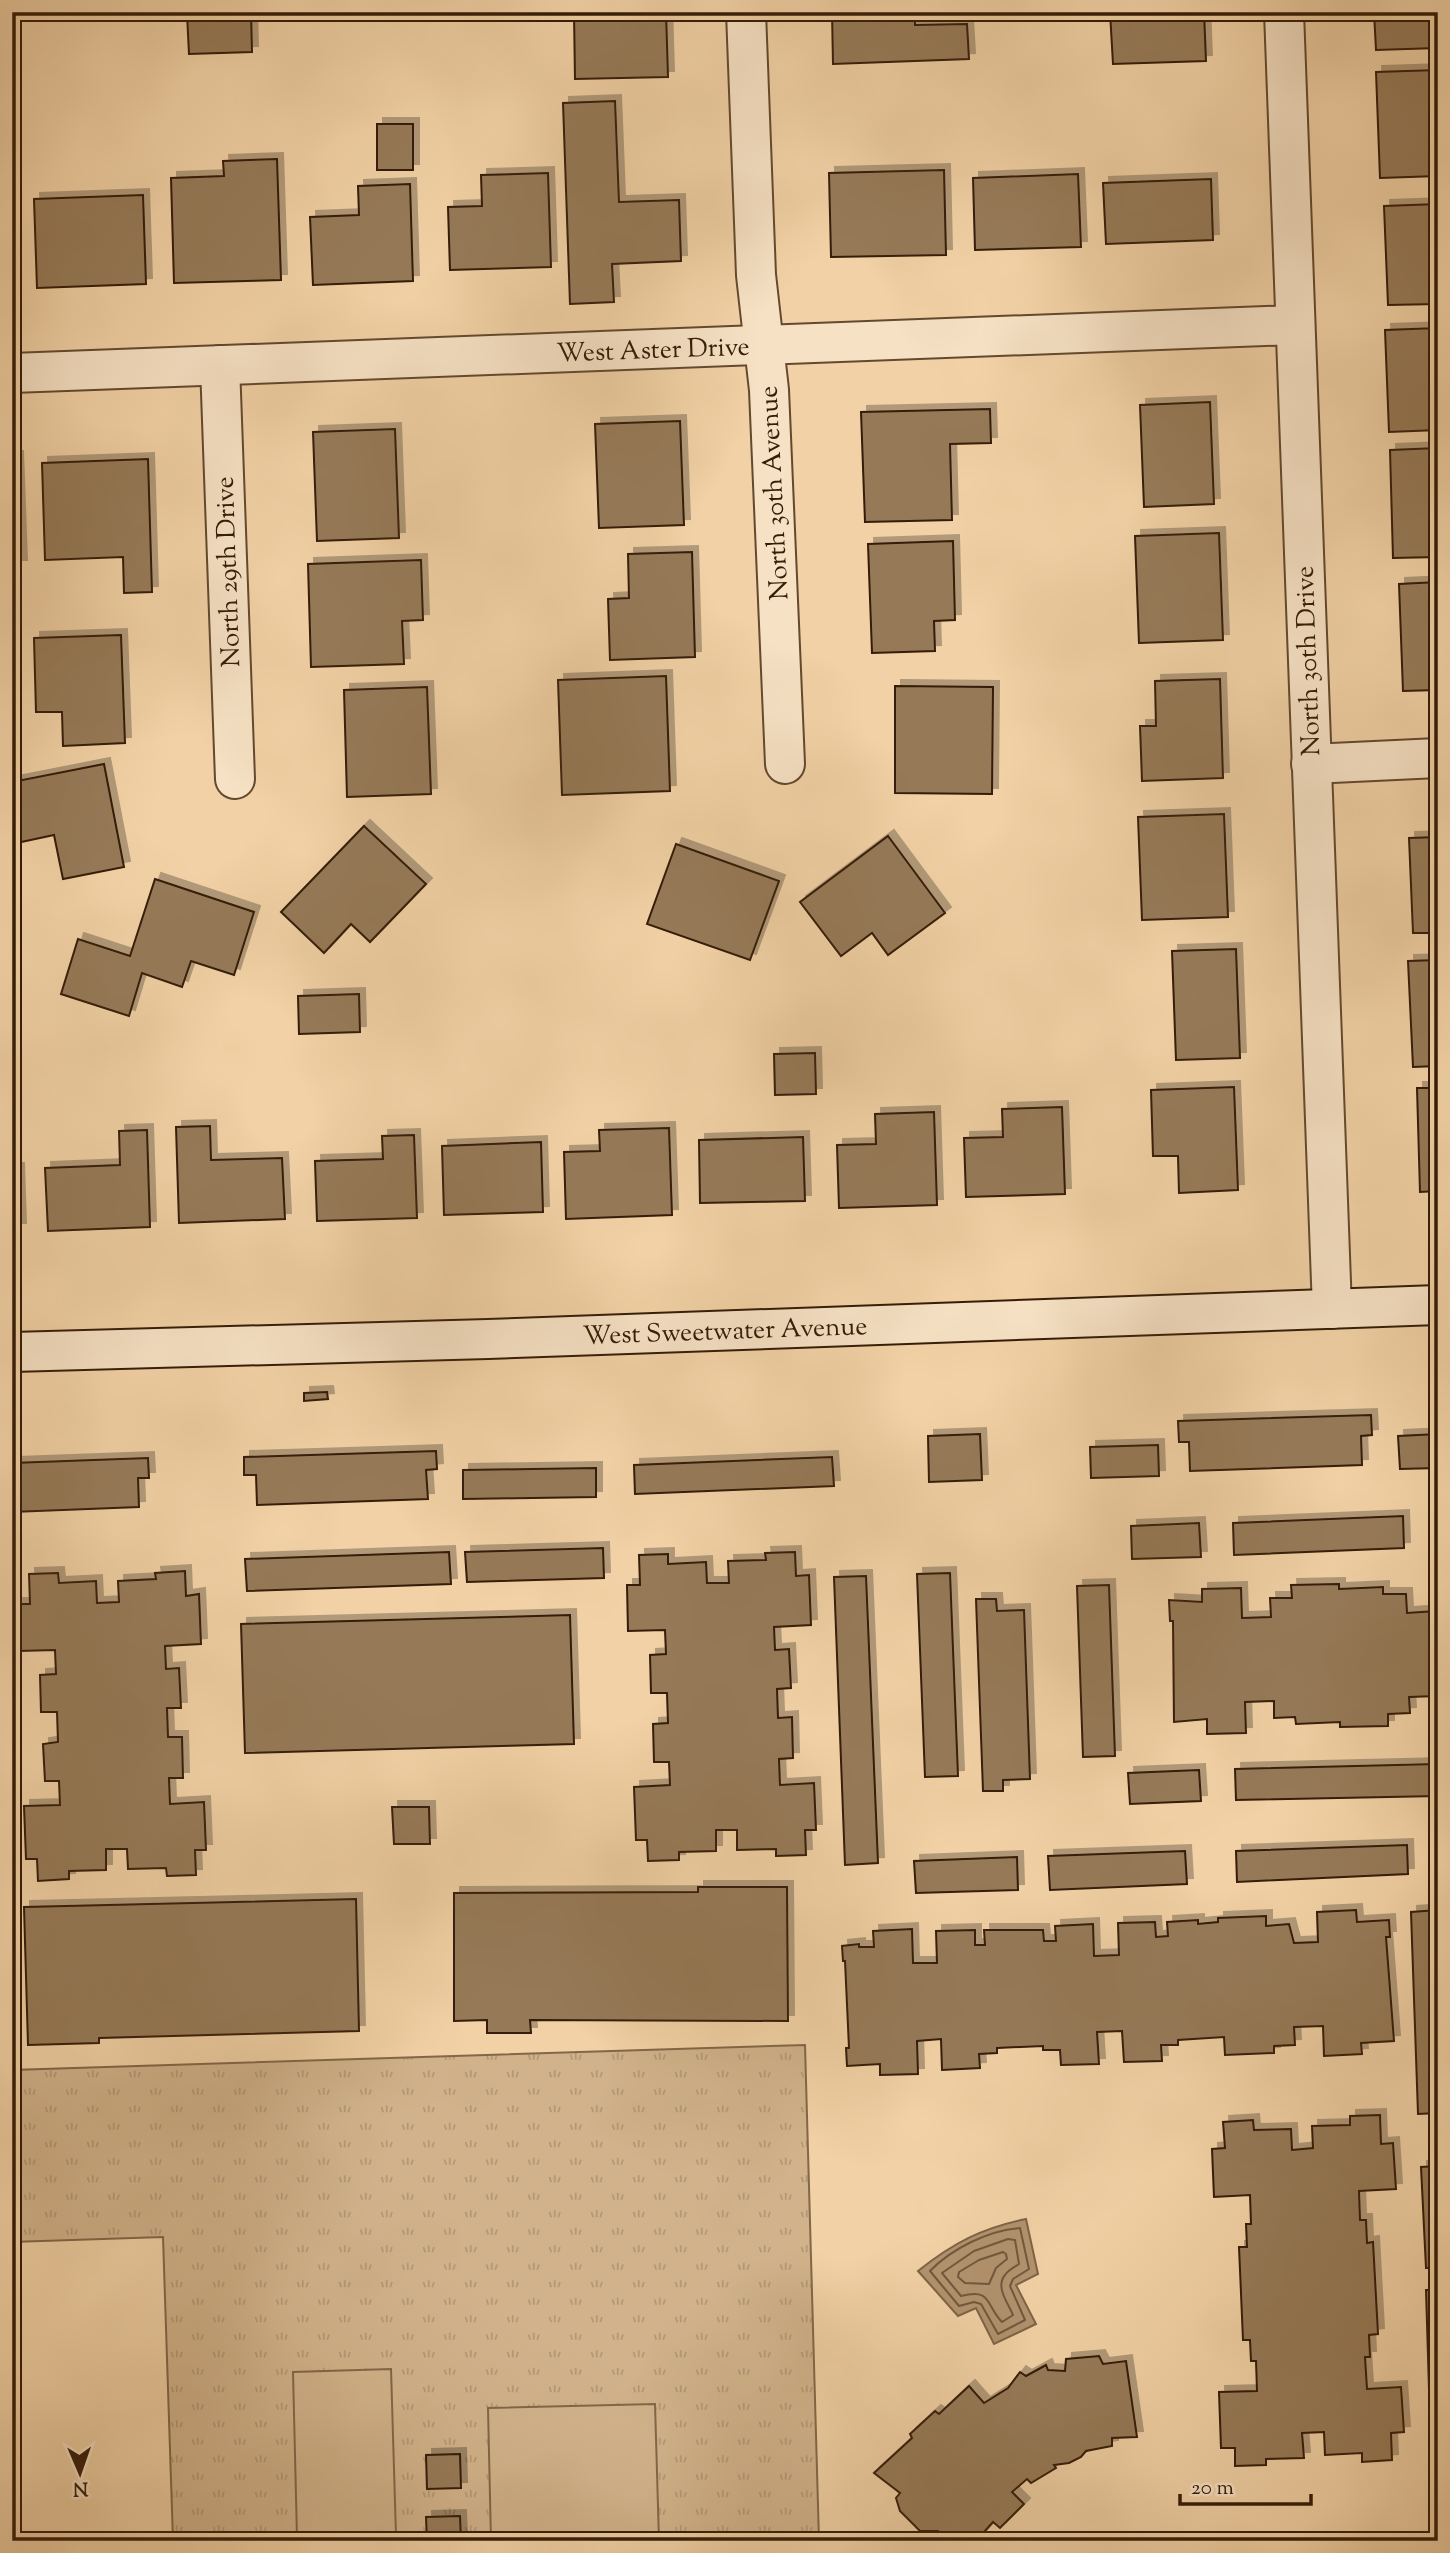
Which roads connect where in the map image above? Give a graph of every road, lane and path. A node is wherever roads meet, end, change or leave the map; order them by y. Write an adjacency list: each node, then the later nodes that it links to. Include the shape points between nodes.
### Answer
1 (746, 12): 4 (street, North 30th Avenue)
2 (1284, 12): 3 (street, North 30th Drive)
3 (1294, 326): 4 (street, West Aster Drive); 9 (street, North 30th Drive)
4 (764, 345): 5 (street, West Aster Drive); 8 (street, North 30th Avenue)
5 (219, 365): 6 (street, West Aster Drive); 10 (street, North 29th Drive)
6 (12, 373)
7 (1438, 758): 9 (street)
8 (785, 764)
9 (1311, 764): 12 (street, North 30th Drive)
10 (234, 779)
11 (1438, 1305): 12 (street, West Sweetwater Avenue)
12 (1332, 1309): 13 (street, West Sweetwater Avenue)
13 (12, 1352)

